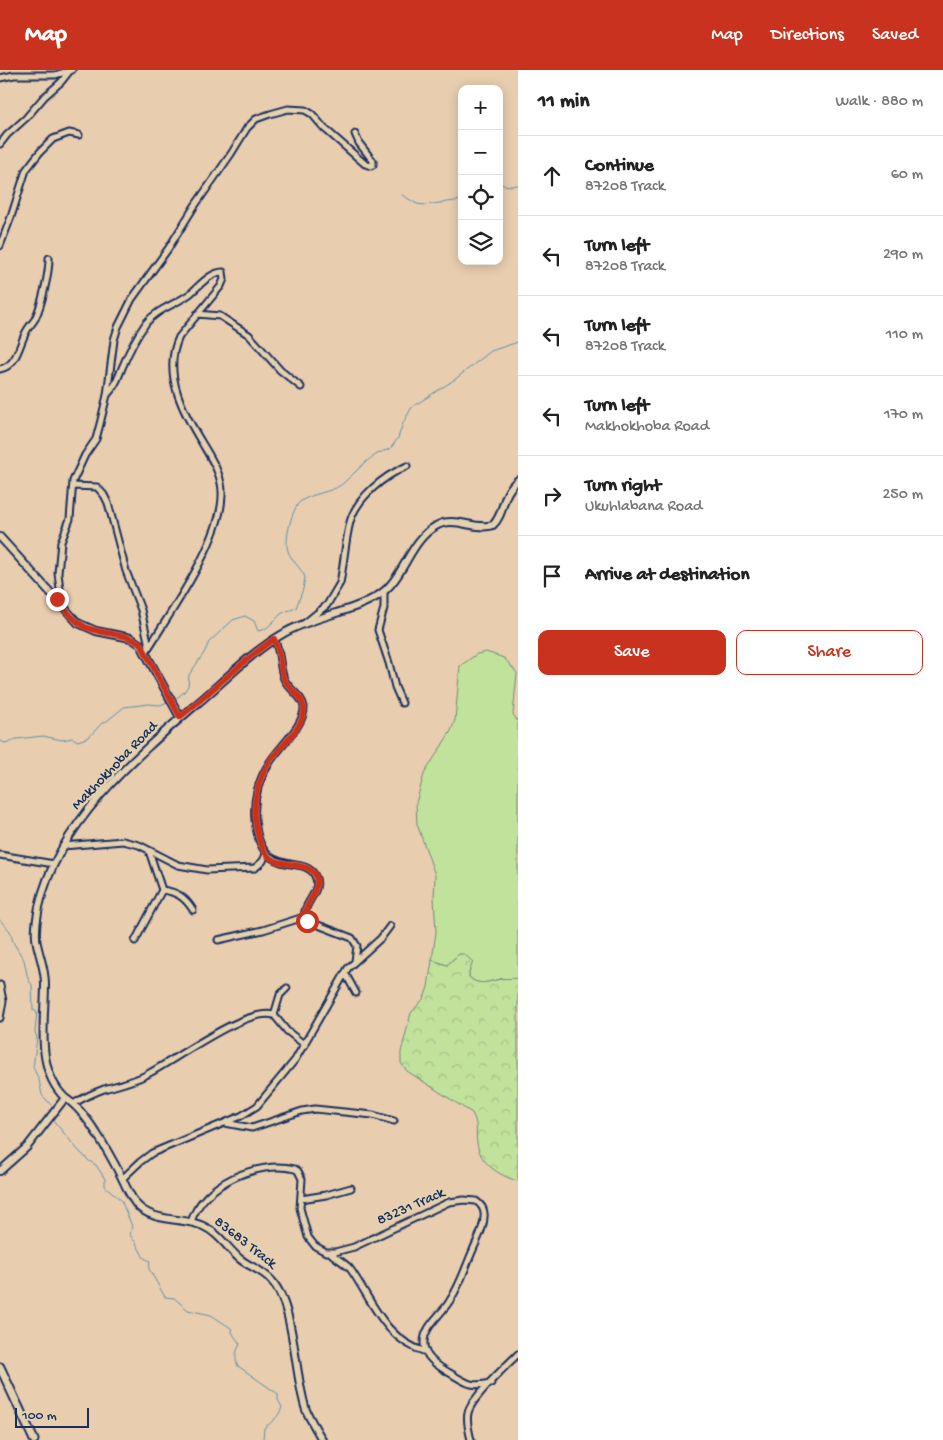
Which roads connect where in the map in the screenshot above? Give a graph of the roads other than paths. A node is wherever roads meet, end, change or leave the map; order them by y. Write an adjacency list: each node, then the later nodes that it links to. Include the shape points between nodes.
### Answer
1 (70, 71): 2 (street, via 49,76); 5 (street)
2 (0, 78)
3 (355, 134): 11 (street, via 373,165 364,164 305,110 288,109 270,114 256,119 247,128 126,310 114,340)
4 (79, 135): 6 (street, via 69,134 53,140 26,170)
5 (0, 144)
6 (0, 246)
7 (49, 258): 9 (street, via 43,294 34,320 12,361)
8 (197, 314): 10 (street, via 220,316 249,335 280,370); 11 (street, via 221,286 223,272 210,276 186,297 145,324); 20 (street, via 176,343 172,376 190,422 222,482 222,499 213,533 200,562)
9 (0, 369)
10 (301, 387)
11 (107, 395): 14 (street, via 98,434 75,476)
12 (407, 466): 18 (street, via 379,483 356,510 351,520 337,590 327,605)
13 (518, 480): 16 (street, Makhokhoba Road, via 505,495 493,524 452,522 437,525 420,542)
14 (73, 486): 17 (street, via 70,519 58,552); 20 (street, via 97,487 106,498 126,571 141,610)
15 (0, 537): 17 (street)
16 (384, 591): 18 (street, Makhokhoba Road, via 366,602); 21 (street, via 384,608 378,630)
17 (62, 606): 20 (street, via 84,626 131,638)
18 (305, 623): 19 (street, Makhokhoba Road)
19 (274, 639): 22 (street, Makhokhoba Road); 25 (street, via 286,682 300,697 304,709 299,724 270,762 256,797 255,825)
20 (147, 649): 22 (street)
21 (402, 704)
22 (180, 717): 23 (street, Makhokhoba Road, via 97,800)
23 (63, 846): 24 (street, via 123,840); 27 (street, Makhokhoba Road)
24 (148, 850): 25 (street, via 178,865 208,870 255,868); 28 (street)
25 (266, 854): 30 (street, via 272,860 307,868 314,874 316,889)
26 (0, 855): 27 (street)
27 (54, 864): 42 (street, Makhokhoba Road, via 43,892 36,936 45,975 45,1052 52,1080)
28 (162, 890): 29 (street, via 183,897); 33 (street)
29 (193, 910)
30 (304, 917): 32 (street); 34 (street, via 313,924 352,938 357,946)
31 (390, 926): 34 (street)
32 (218, 940)
33 (135, 941)
34 (354, 961): 35 (street)
35 (345, 973): 38 (street); 41 (street)
36 (0, 985): 40 (street, via 3,1001)
37 (286, 988): 39 (street, via 280,995)
38 (356, 993)
39 (274, 1015): 41 (street); 43 (street, via 263,1014 246,1019 150,1073 90,1094)
40 (0, 1018)
41 (305, 1045): 45 (street, via 257,1106)
42 (65, 1098): 43 (street, 83683 Track); 46 (street, via 21,1154)
43 (73, 1104): 47 (street, 83683 Track, via 99,1136)
44 (394, 1122): 45 (street, via 373,1115 315,1109 252,1128)
45 (225, 1123): 47 (street, via 152,1153)
46 (0, 1171)
47 (122, 1179): 50 (street, 83683 Track, via 139,1207 171,1220)
48 (351, 1188): 49 (street)
49 (301, 1199): 50 (street, via 302,1179 297,1170 249,1172 233,1178 204,1198); 51 (street, via 300,1208 310,1240 318,1248)
50 (191, 1222): 57 (street, 83683 Track, via 212,1231 239,1258 266,1275 277,1288 289,1324 306,1410)
51 (330, 1252): 52 (street, via 350,1269 372,1306 394,1334 406,1345); 52 (street, 83231 Track, via 354,1247 449,1202 469,1200 479,1203 484,1212 482,1227 461,1281 427,1332)
52 (426, 1352): 55 (street, via 437,1365 469,1384)
53 (518, 1354): 55 (street)
54 (0, 1367): 56 (main road)
55 (491, 1383): 58 (street, via 468,1411)
56 (34, 1440)
57 (322, 1440)
58 (471, 1440)

